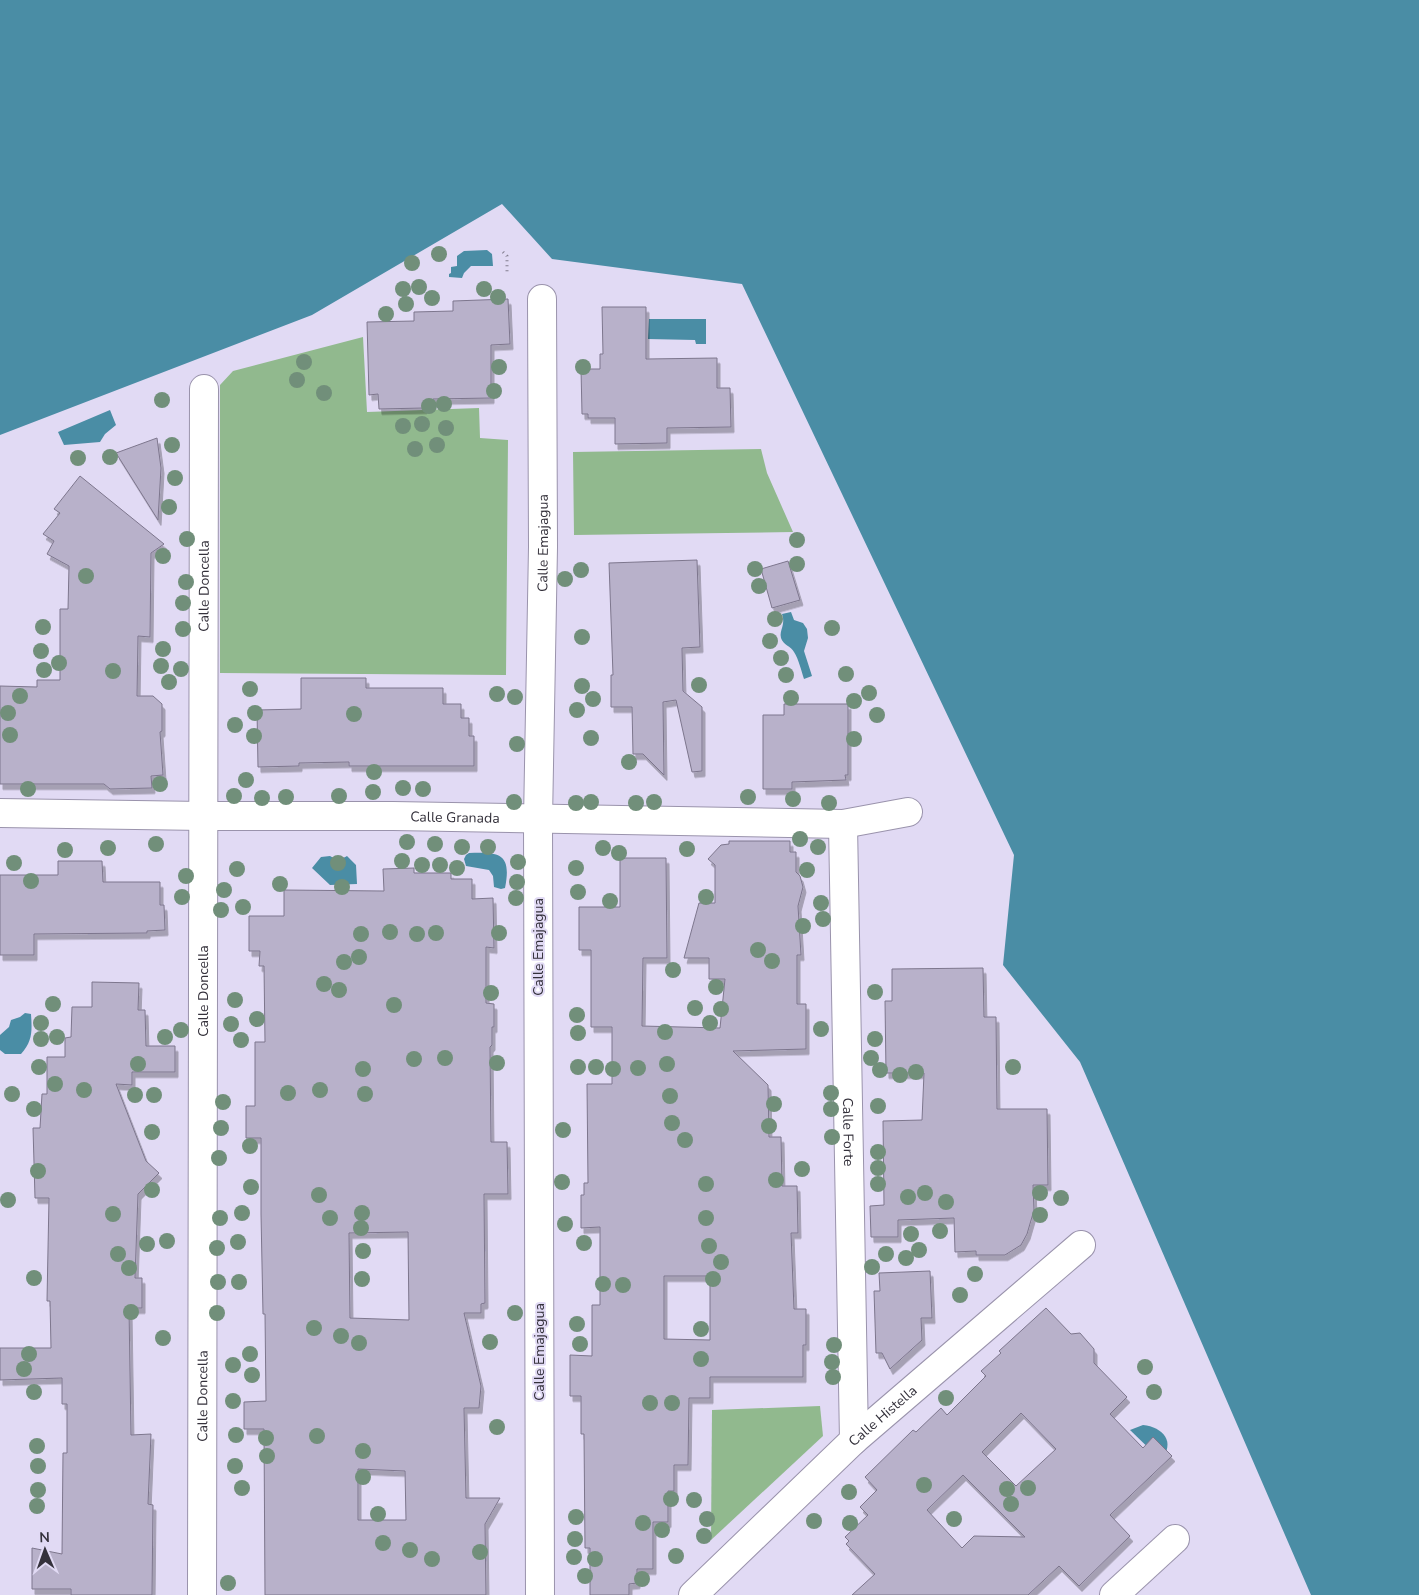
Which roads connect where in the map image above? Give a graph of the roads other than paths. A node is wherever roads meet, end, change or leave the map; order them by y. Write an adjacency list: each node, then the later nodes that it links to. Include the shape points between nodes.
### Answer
1 (542, 299): 6 (street, Calle Emajagua, via 543,547)
2 (204, 388): 5 (street, Calle Doncella)
3 (908, 812): 7 (street, Calle Granada)
4 (0, 813): 5 (street, Calle Granada)
5 (203, 816): 6 (street, Calle Granada); 11 (street, Calle Doncella)
6 (538, 820): 7 (street, Calle Granada); 12 (street, Calle Emajagua)
7 (843, 824): 9 (street, Calle Forte)
8 (1080, 1245): 9 (street, Calle Histella)
9 (854, 1440): 13 (street, Calle Histella)
10 (1175, 1539): 14 (street)
11 (202, 1595)
12 (540, 1595)
13 (692, 1595)
14 (1114, 1595)

